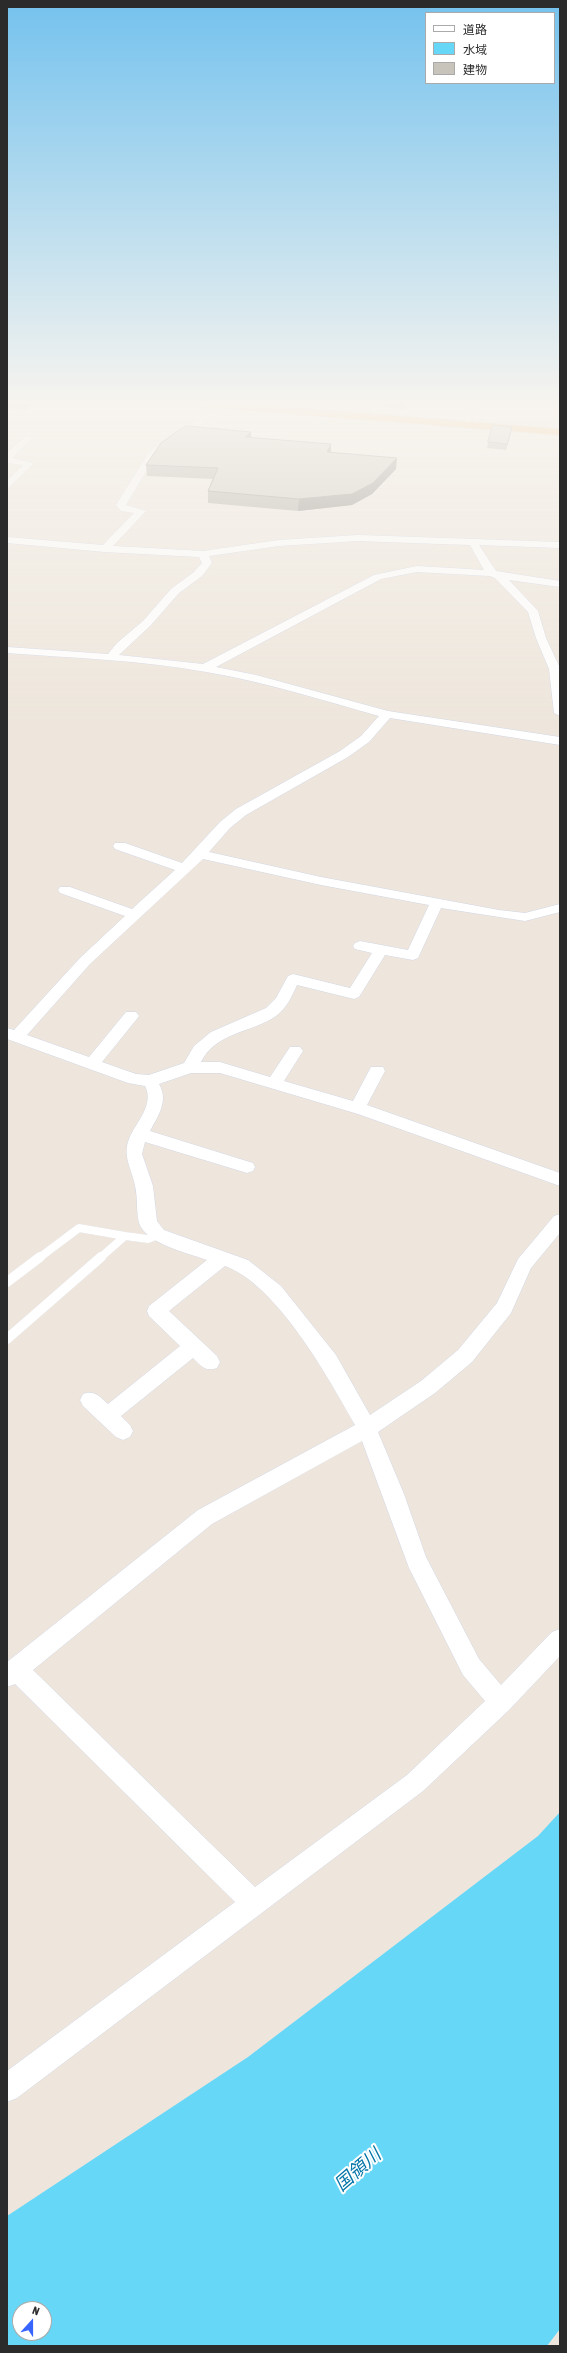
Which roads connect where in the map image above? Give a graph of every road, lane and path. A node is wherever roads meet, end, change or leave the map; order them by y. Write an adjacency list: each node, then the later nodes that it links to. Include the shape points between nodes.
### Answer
1 (140, 512): 5 (street)
2 (7, 540): 5 (street)
3 (473, 542): 4 (street); 6 (street, via 358,538 279,543); 7 (street, via 482,560)
4 (560, 545)
5 (105, 549): 6 (street)
6 (203, 554): 10 (street, via 207,563 198,574 175,591 147,623 120,645)
7 (496, 575): 8 (street); 11 (street, via 417,569 378,577); 12 (street, via 533,611 541,638 555,669)
8 (560, 584)
9 (7, 650): 10 (street)
10 (111, 658): 11 (street, via 152,660)
11 (206, 668): 13 (street, via 252,677)
12 (560, 713)
13 (387, 714): 14 (street); 16 (street, via 365,739 344,754 241,812 225,825)
14 (560, 741)
15 (120, 846): 17 (street)
16 (200, 854): 17 (street); 19 (street, via 321,881)
17 (184, 868): 21 (street)
18 (66, 890): 21 (street)
19 (437, 902): 20 (street, via 525,917); 23 (street, via 413,955)
20 (560, 908)
21 (134, 915): 25 (street)
22 (360, 946): 23 (street)
23 (381, 950): 28 (street, via 354,994 293,979 282,1001 271,1012 216,1036 199,1050)
24 (131, 1016): 27 (street)
25 (12, 1035): 27 (street)
26 (295, 1051): 31 (street)
27 (92, 1063): 30 (street, via 134,1079)
28 (190, 1067): 30 (street); 31 (street, via 220,1068)
29 (377, 1071): 32 (street)
30 (150, 1081): 33 (street, via 155,1090 155,1106)
31 (274, 1084): 32 (street)
32 (358, 1109): 35 (street)
33 (139, 1134): 34 (street); 37 (street, via 134,1154 144,1186 148,1223)
34 (247, 1167)
35 (560, 1180)
36 (560, 1221): 46 (street, via 524,1264 504,1308 465,1356 428,1387)
37 (158, 1235): 38 (lane, via 148,1238); 39 (street)
38 (125, 1236): 40 (lane, via 79,1228); 41 (lane)
39 (222, 1258): 42 (street, via 156,1311); 46 (street, via 242,1265 275,1291 329,1361)
40 (7, 1282)
41 (7, 1339)
42 (194, 1346): 43 (street); 45 (street)
43 (210, 1362)
44 (90, 1400): 45 (street)
45 (107, 1416): 47 (street)
46 (367, 1428): 49 (street, via 206,1517); 50 (street, via 394,1494 417,1561 471,1667)
47 (123, 1431)
48 (560, 1640): 50 (street)
49 (11, 1673): 51 (street)
50 (501, 1702): 51 (street, via 415,1783)
51 (255, 1904): 52 (street)
52 (7, 2088)

